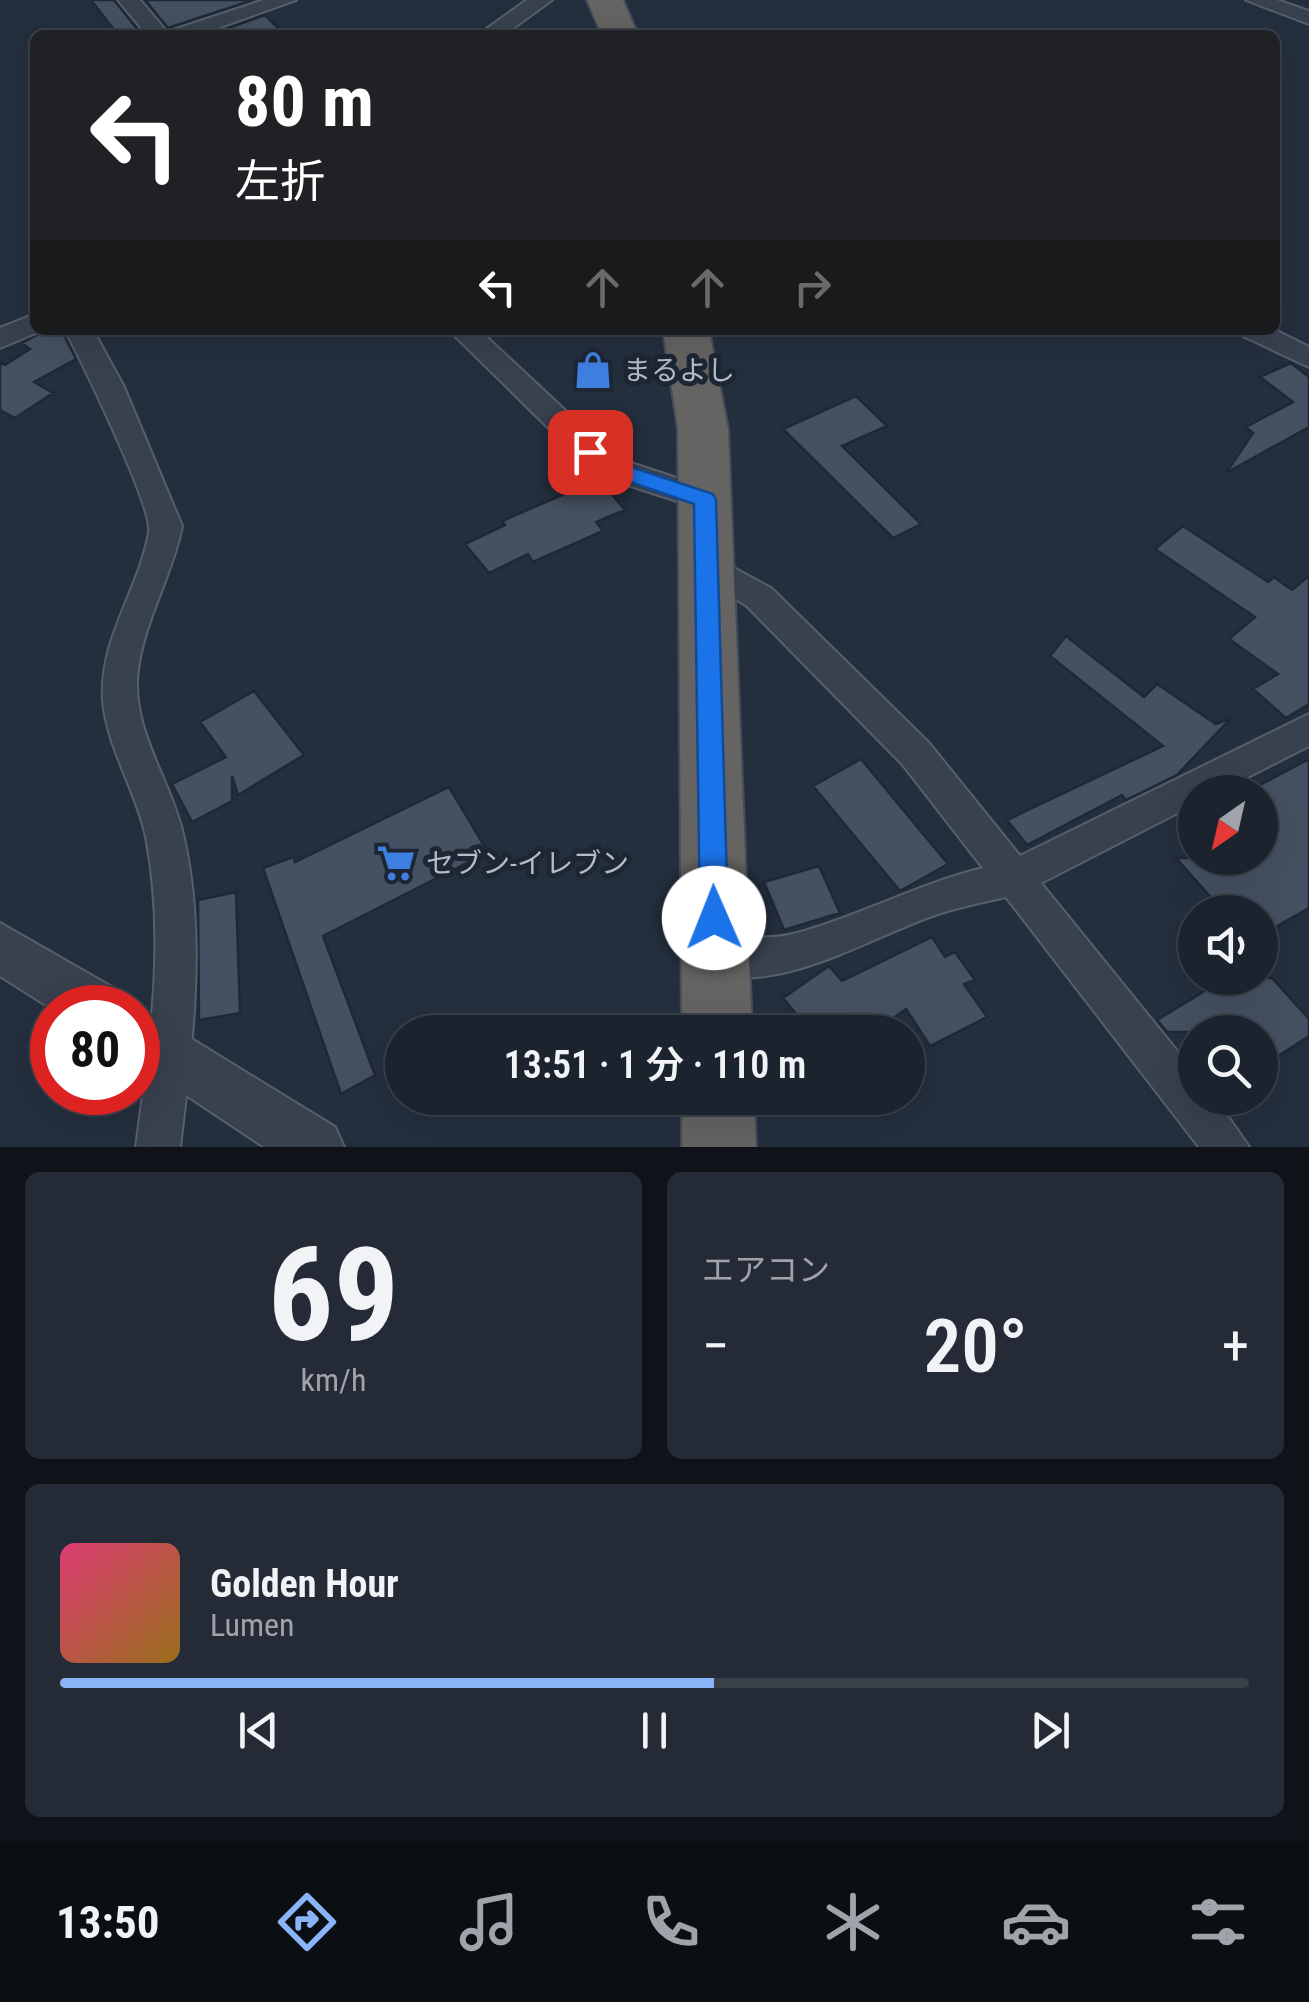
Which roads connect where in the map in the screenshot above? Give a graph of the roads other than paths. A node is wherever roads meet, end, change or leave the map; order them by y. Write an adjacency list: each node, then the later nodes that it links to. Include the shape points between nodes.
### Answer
1 (129, 0): 7 (street)
2 (285, 0): 8 (street)
3 (541, 0): 9 (street)
4 (605, 0): 10 (highway)
5 (1257, 0): 6 (street)
6 (1309, 18)
7 (154, 30)
8 (192, 30)
9 (497, 30)
10 (618, 30)
11 (30, 325): 16 (street)
12 (83, 335): 26 (street, via 166,526 164,549 125,652 121,702 165,836 176,955)
13 (468, 335): 18 (street, via 590,452 623,472)
14 (687, 335): 18 (highway, via 704,429)
15 (1263, 335): 17 (street)
16 (0, 339)
17 (1309, 358)
18 (705, 500): 19 (highway)
19 (706, 565): 21 (street, via 760,597 851,686 916,754); 23 (highway)
20 (1309, 728): 21 (street)
21 (1014, 877): 23 (street, via 936,897 790,954); 33 (street)
22 (0, 947): 24 (street)
23 (715, 957): 25 (highway)
24 (61, 985)
25 (717, 1015)
26 (160, 1016)
27 (160, 1047): 30 (street)
28 (156, 1115): 31 (street)
29 (718, 1115): 32 (highway)
30 (298, 1144)
31 (158, 1147)
32 (719, 1147)
33 (1227, 1147)

